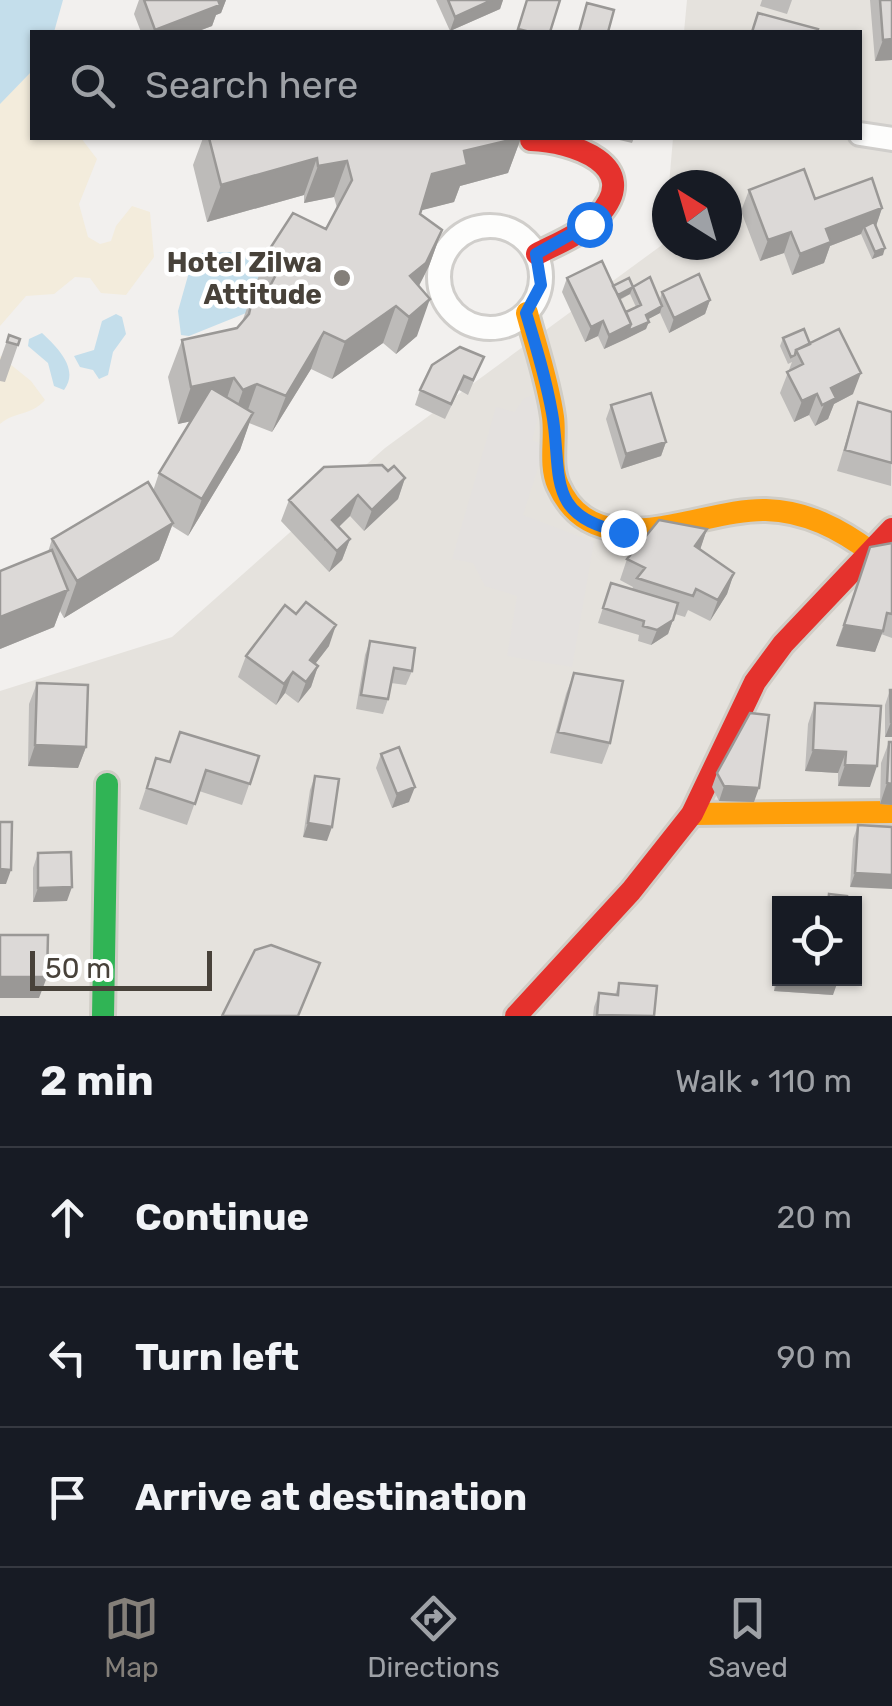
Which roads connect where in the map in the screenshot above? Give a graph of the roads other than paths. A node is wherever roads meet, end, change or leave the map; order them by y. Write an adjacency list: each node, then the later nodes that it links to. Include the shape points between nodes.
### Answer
1 (862, 134): 2 (street)
2 (892, 139)
3 (532, 140): 4 (street, via 590,149 604,162 610,184 604,208 589,224)
4 (536, 254): 5 (street, via 541,285); 5 (street, via 513,230 480,227 451,244 439,276 449,307 476,326 503,326)
5 (526, 313): 7 (street, via 553,417 557,483 578,515 598,528 623,532 753,510 782,512 839,527)
6 (892, 529): 7 (street)
7 (871, 552): 10 (street, via 816,606 756,682)
8 (108, 784): 11 (street)
9 (892, 812): 10 (street)
10 (692, 814): 12 (street)
11 (104, 1016)
12 (516, 1016)

